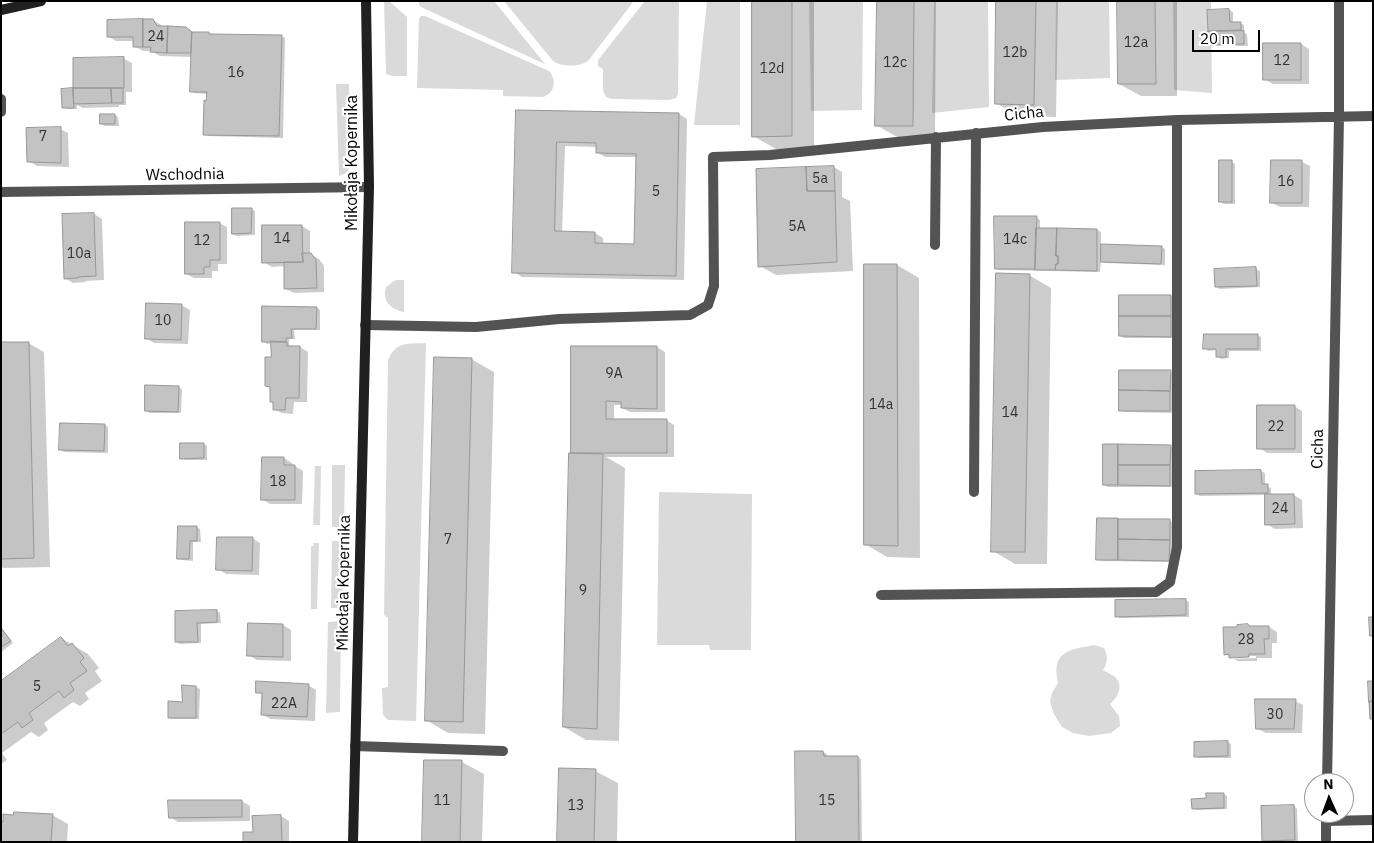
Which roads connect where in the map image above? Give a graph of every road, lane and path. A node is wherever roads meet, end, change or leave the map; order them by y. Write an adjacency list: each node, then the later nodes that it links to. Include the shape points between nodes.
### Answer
1 (41, 1): 4 (street)
2 (366, 1): 12 (street, Mikołaja Kopernika)
3 (1339, 1): 7 (street, Cicha)
4 (1, 10)
5 (1, 99): 6 (street)
6 (1, 112)
7 (1339, 116): 8 (street); 9 (street, Cicha); 20 (street, Cicha)
8 (1373, 116)
9 (1177, 120): 10 (street, Cicha, via 1042,126); 17 (street, via 1177,547 1170,582 1156,592)
10 (976, 133): 11 (street, Cicha); 16 (street)
11 (936, 137): 14 (street); 15 (street, Cicha, via 713,157 714,286 708,305 690,315 559,319 476,328)
12 (368, 187): 13 (street, Wschodnia); 15 (street, Mikołaja Kopernika)
13 (1, 192)
14 (934, 245)
15 (366, 325): 18 (street, Mikołaja Kopernika)
16 (974, 492)
17 (881, 595)
18 (355, 746): 19 (street); 24 (street, Mikołaja Kopernika)
19 (504, 751)
20 (1326, 773)
21 (1354, 819): 22 (street)
22 (1373, 820)
23 (1326, 823): 25 (street)
24 (353, 842)
25 (1326, 842)

